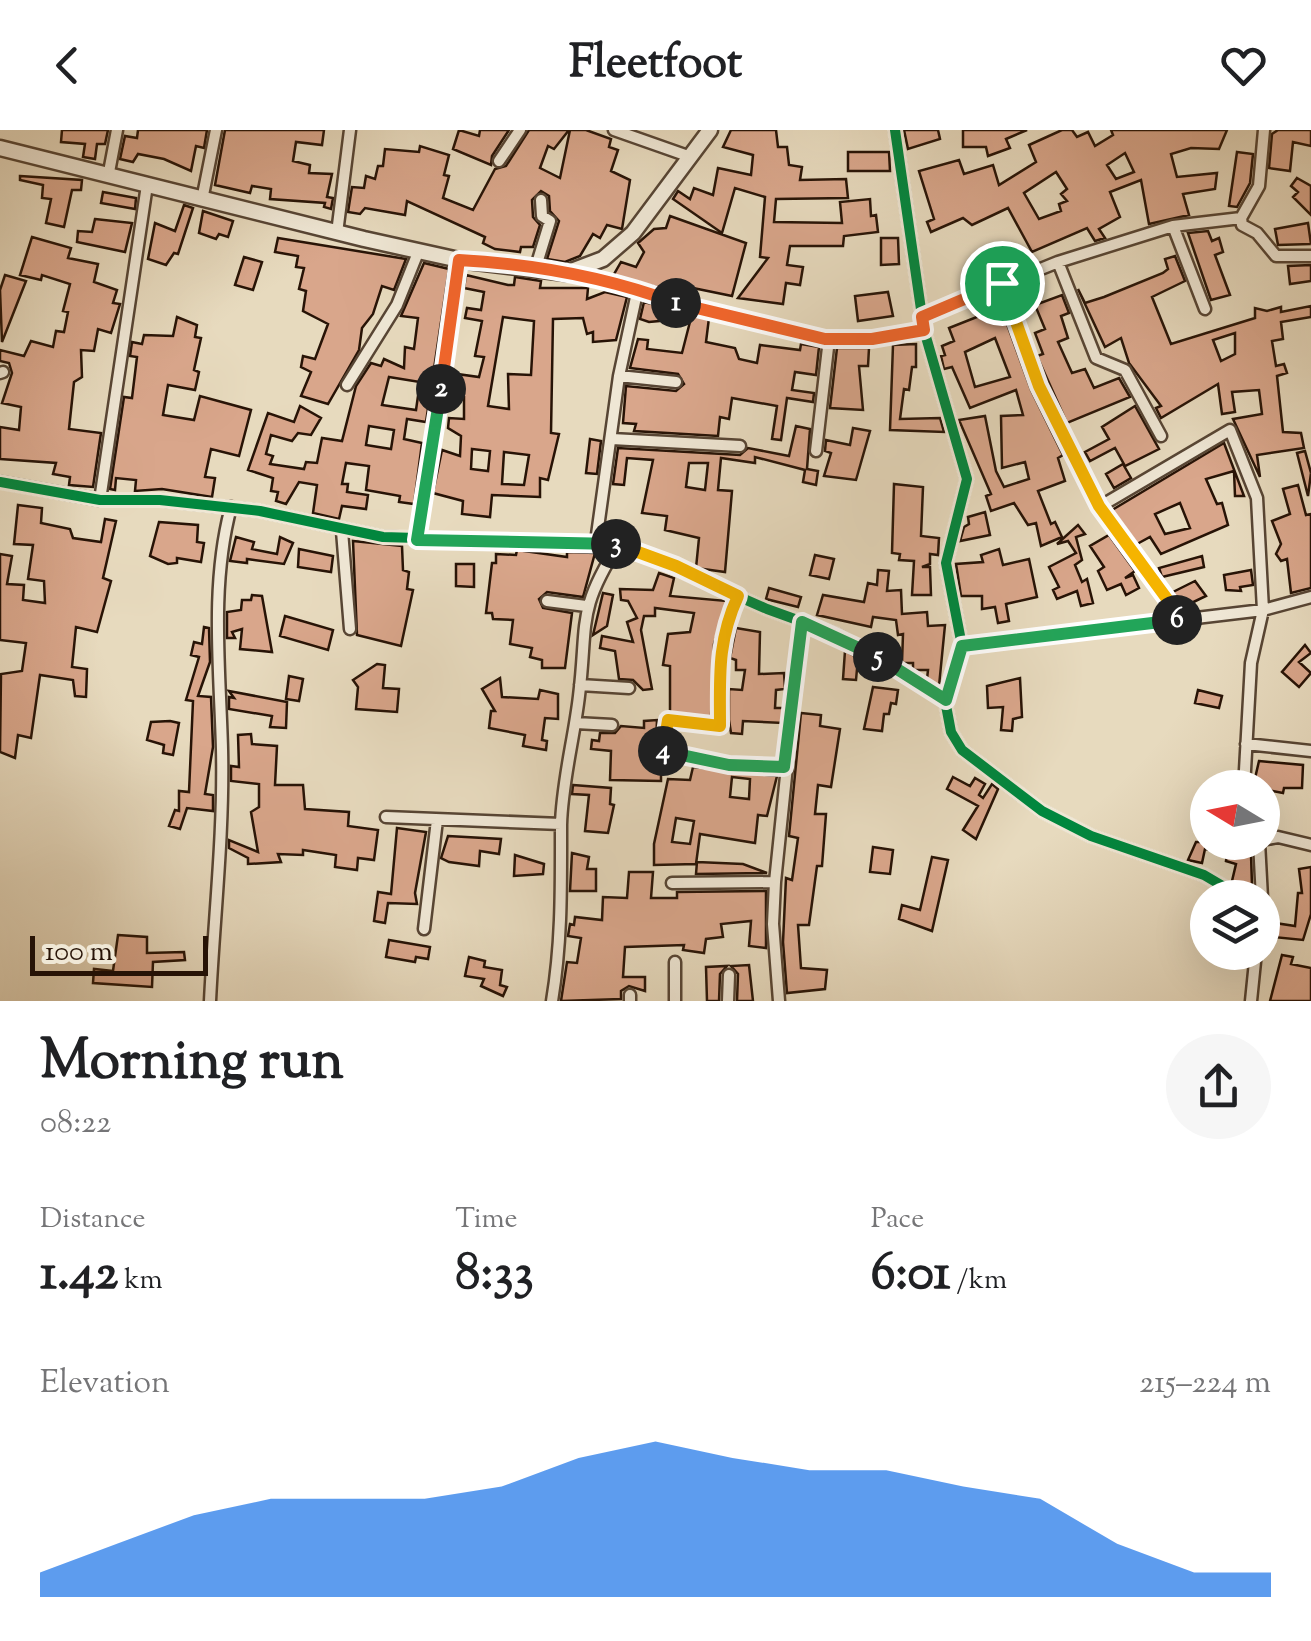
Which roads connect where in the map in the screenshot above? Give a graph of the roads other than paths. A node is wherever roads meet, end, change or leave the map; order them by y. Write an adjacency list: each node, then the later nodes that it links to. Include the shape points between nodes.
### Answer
1 (117, 130): 12 (street)
2 (216, 130): 14 (street)
3 (350, 130): 18 (street)
4 (520, 130): 11 (street)
5 (614, 130): 10 (street)
6 (710, 130): 10 (street)
7 (896, 130): 28 (street)
8 (1264, 130): 16 (street, via 1259,186)
9 (0, 148): 12 (street)
10 (688, 156): 24 (street, via 633,234 603,260)
11 (500, 161)
12 (108, 172): 13 (street)
13 (147, 184): 14 (street); 39 (street)
14 (202, 200): 18 (street)
15 (541, 200): 23 (street, via 542,216 550,222)
16 (1241, 218): 17 (street); 20 (street, via 1276,256)
17 (1173, 226): 22 (street); 27 (street)
18 (337, 234): 19 (street)
19 (419, 250): 21 (street); 33 (street, via 397,305)
20 (1311, 256)
21 (459, 260): 23 (street); 43 (street)
22 (1058, 262): 25 (street); 34 (street, via 1096,358 1126,370)
23 (534, 270): 24 (street)
24 (566, 273): 26 (street)
25 (1002, 283): 28 (street); 40 (street, via 1039,386)
26 (638, 288): 30 (street, via 682,305); 31 (street)
27 (1205, 309)
28 (922, 317): 29 (street)
29 (924, 330): 30 (street); 54 (street, via 966,467 946,564)
30 (830, 339): 37 (street)
31 (619, 376): 32 (street); 35 (street)
32 (676, 382)
33 (347, 386)
34 (1160, 436)
35 (612, 439): 36 (street); 44 (street)
36 (740, 446)
37 (816, 451)
38 (0, 482): 39 (street)
39 (100, 500): 41 (street)
40 (1099, 506): 50 (street, via 1230,430 1257,498); 51 (street)
41 (231, 507): 42 (street); 76 (street, via 220,576 222,749)
42 (342, 531): 43 (street); 53 (street)
43 (417, 540): 44 (street)
44 (596, 542): 45 (street)
45 (619, 544): 46 (street); 49 (street)
46 (738, 596): 52 (street); 62 (street, via 718,656 720,726 668,720 664,753)
47 (1311, 597): 50 (street)
48 (547, 601): 49 (street)
49 (586, 606): 55 (street)
50 (1264, 610): 51 (street); 60 (street, via 1251,663)
51 (1177, 620): 54 (street)
52 (802, 622): 57 (street, via 862,647); 62 (street)
53 (350, 629)
54 (962, 646): 57 (street)
55 (580, 685): 56 (street); 58 (street)
56 (629, 688)
57 (946, 700): 69 (street, via 962,750 1042,811)
58 (576, 723): 59 (street); 66 (street)
59 (612, 725)
60 (1246, 744): 61 (street); 63 (street)
61 (1311, 752)
62 (784, 767): 70 (street)
63 (1245, 770)
64 (386, 817): 65 (street)
65 (437, 820): 66 (street); 72 (street)
66 (561, 824): 77 (street)
67 (1280, 837): 68 (street)
68 (1311, 845)
69 (1212, 880)
70 (775, 882): 71 (street); 80 (street)
71 (672, 883)
72 (424, 929)
73 (675, 962): 78 (street)
74 (1254, 970): 81 (street)
75 (729, 974): 79 (street)
76 (210, 1001)
77 (552, 1001)
78 (675, 1001)
79 (728, 1001)
80 (779, 1001)
81 (1251, 1001)

